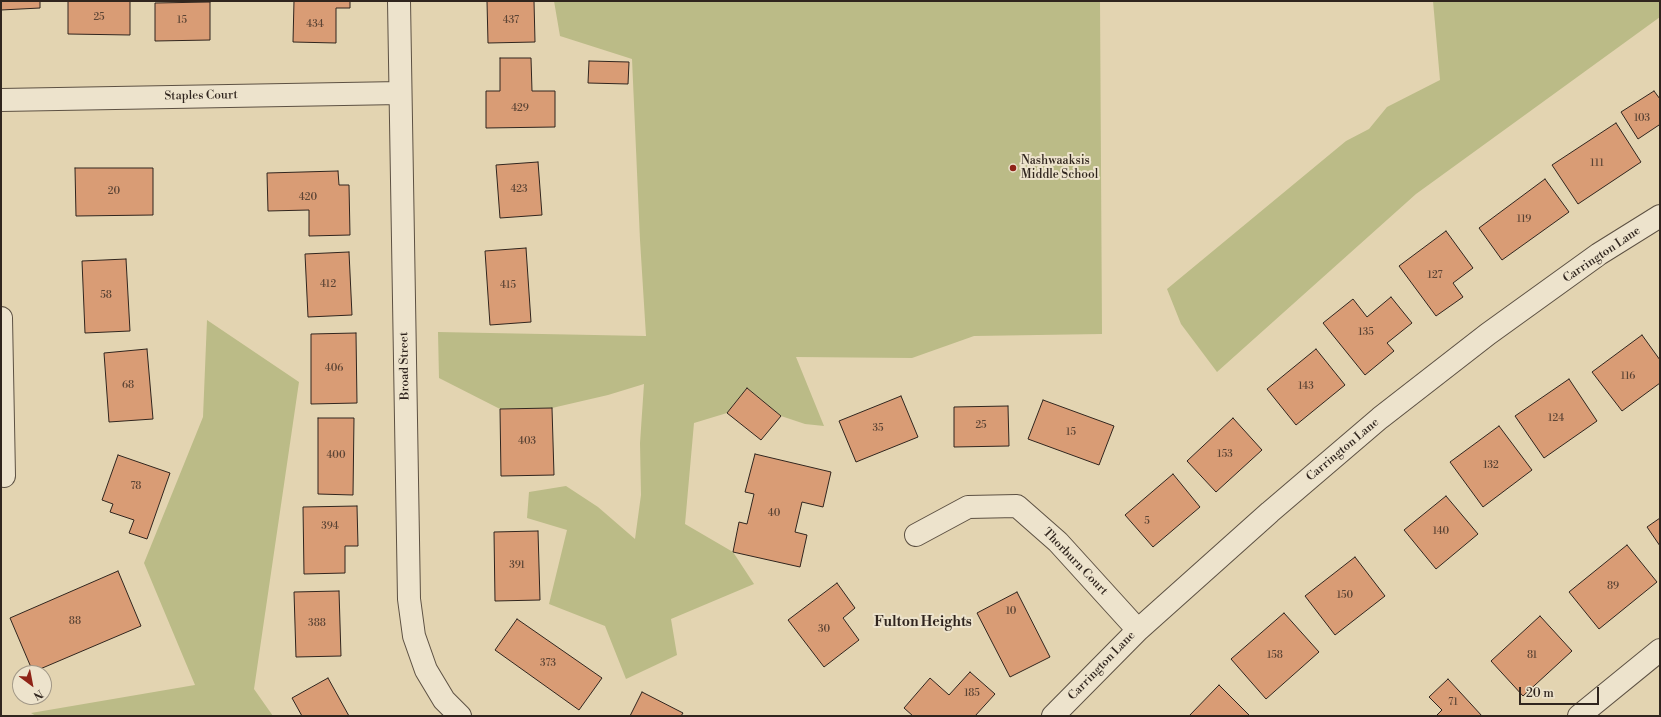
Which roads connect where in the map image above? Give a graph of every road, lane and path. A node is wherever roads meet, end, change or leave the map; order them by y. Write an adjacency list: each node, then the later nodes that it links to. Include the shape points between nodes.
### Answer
1 (399, 1): 2 (street, Broad Street)
2 (400, 92): 3 (street, Staples Court); 10 (street, Broad Street, via 409,599 414,636 426,670 444,700)
3 (1, 100)
4 (1660, 216): 8 (street, Carrington Lane, via 1599,254 1488,334 1380,418)
5 (1, 318): 6 (street)
6 (4, 476)
7 (916, 535): 8 (street, Thorburn Court, via 968,508 1017,506 1058,542)
8 (1138, 630): 11 (street, Carrington Lane)
9 (1660, 650): 12 (street)
10 (460, 716)
11 (1053, 716)
12 (1579, 716)

